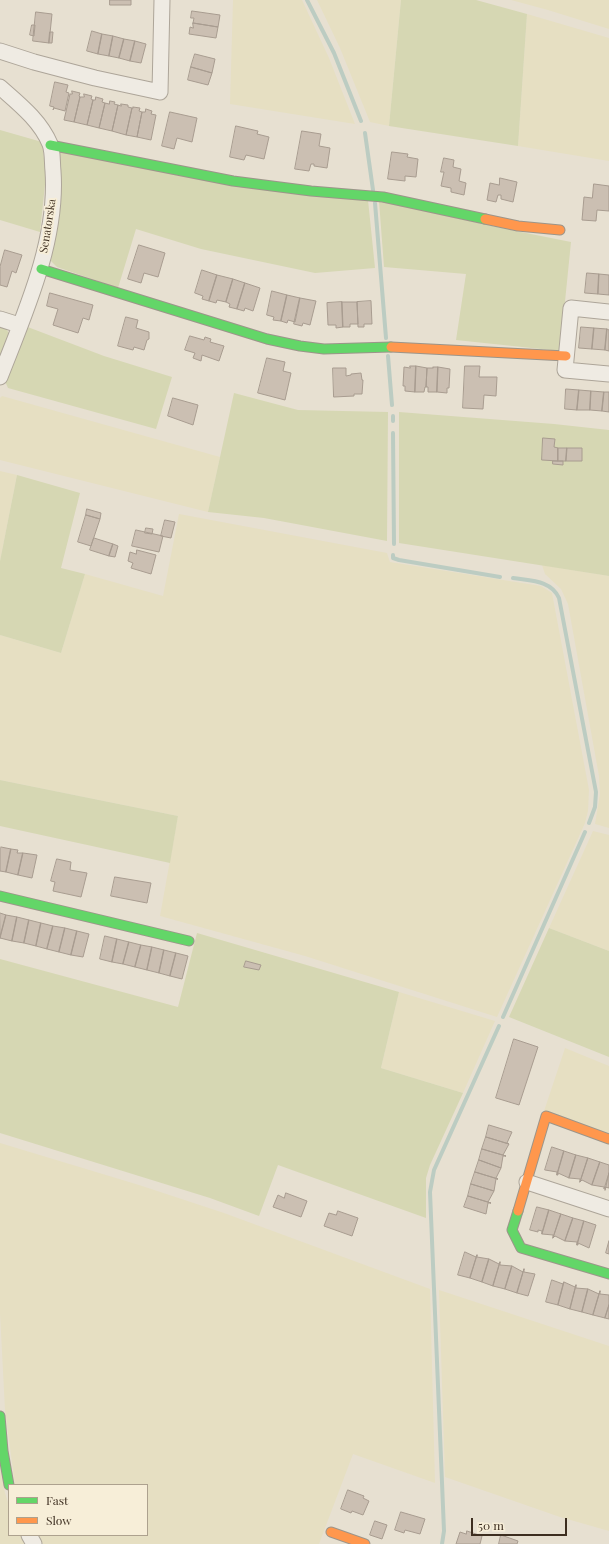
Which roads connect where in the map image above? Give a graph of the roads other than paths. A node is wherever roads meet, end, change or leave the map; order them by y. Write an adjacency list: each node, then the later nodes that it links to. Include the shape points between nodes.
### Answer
1 (162, 0): 2 (street, via 160,92 95,78)
2 (0, 51)
3 (0, 87): 4 (street, Senatorska, via 30,114 43,130)
4 (50, 145): 5 (street, via 233,181 382,197 518,226); 6 (street, Senatorska, via 54,182 49,231)
5 (560, 230)
6 (41, 269): 9 (street, Senatorska); 10 (street, via 245,332 300,346 324,349 398,347)
7 (609, 312): 10 (street, via 571,308)
8 (0, 319): 9 (street)
9 (19, 325): 12 (street, Senatorska)
10 (566, 356): 11 (street, via 565,370)
11 (609, 374)
12 (0, 377)
13 (0, 896): 14 (street)
14 (189, 942)
15 (609, 1138): 16 (street, via 546,1116)
16 (527, 1182): 17 (street); 18 (street, via 512,1230 521,1248)
17 (609, 1209)
18 (609, 1274)
19 (0, 1416): 20 (street, via 3,1451)
20 (10, 1484)
21 (331, 1532): 22 (street)
22 (365, 1544)

